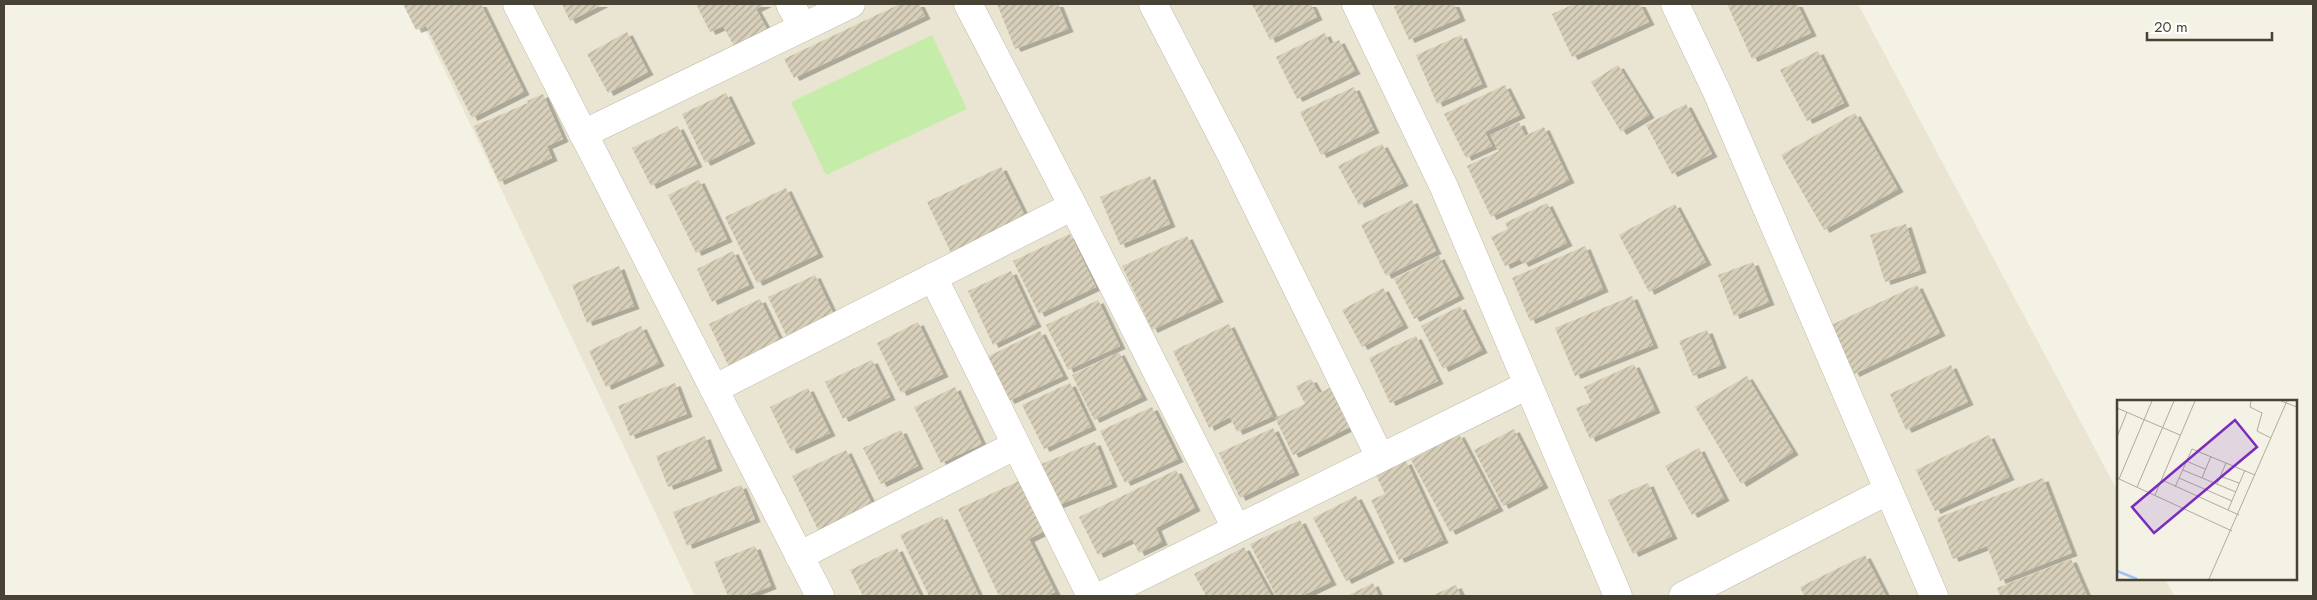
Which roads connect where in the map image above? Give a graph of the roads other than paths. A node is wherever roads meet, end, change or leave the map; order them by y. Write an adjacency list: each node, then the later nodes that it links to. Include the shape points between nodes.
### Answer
1 (517, 4): 9 (street)
2 (790, 4): 8 (street)
3 (850, 4): 8 (street)
4 (968, 4): 10 (street)
5 (1153, 4): 15 (street, via 1232,156)
6 (1356, 4): 12 (street, via 1444,187)
7 (1675, 4): 16 (street)
8 (803, 27): 9 (street)
9 (583, 134): 13 (street)
10 (1073, 206): 11 (street); 17 (street)
11 (933, 277): 13 (street); 14 (street)
12 (1528, 385): 15 (street); 22 (street)
13 (714, 389): 18 (street)
14 (1016, 445): 18 (street); 20 (street)
15 (1380, 457): 17 (street)
16 (1887, 491): 23 (street); 24 (street)
17 (1236, 528): 21 (street)
18 (799, 556): 19 (street)
19 (820, 596)
20 (1091, 596)
21 (1101, 596)
22 (1618, 596)
23 (1683, 596)
24 (1934, 596)

